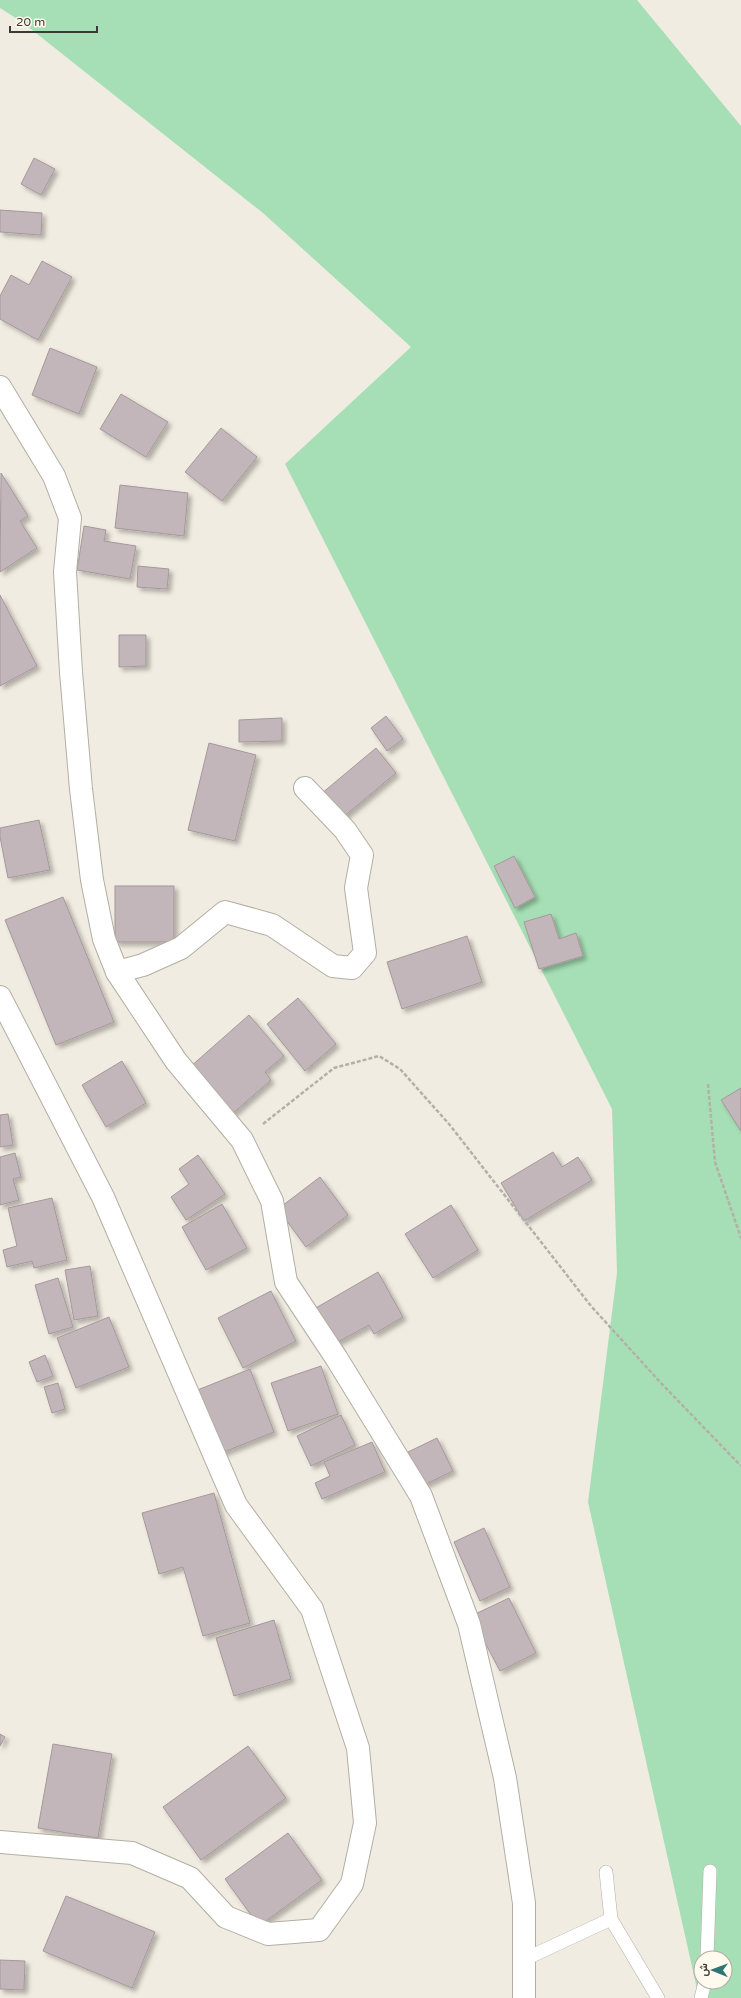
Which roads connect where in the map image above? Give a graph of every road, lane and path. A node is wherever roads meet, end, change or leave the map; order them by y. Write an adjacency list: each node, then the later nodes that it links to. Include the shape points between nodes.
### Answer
1 (0, 387): 3 (street, via 54,476 70,518 64,572 82,789 92,880 104,939)
2 (306, 788): 3 (street, via 345,830 362,855 356,888 365,954 352,968 333,966 272,925 225,912 181,948 143,966)
3 (117, 972): 6 (street, via 176,1061)
4 (0, 997): 9 (street, via 103,1197 236,1505 312,1609 358,1748 365,1823 352,1884 319,1930 268,1934 226,1917 190,1878 132,1853)
5 (708, 1084): 7 (path, via 715,1162)
6 (242, 1140): 8 (path, via 334,1068 380,1056 400,1069 449,1124 591,1306); 14 (street, via 272,1201 286,1282 338,1359 420,1496 469,1624 505,1778 524,1903)
7 (741, 1238)
8 (741, 1466)
9 (0, 1842)
10 (710, 1871): 13 (lane)
11 (606, 1872): 12 (lane)
12 (611, 1919): 14 (lane); 16 (lane)
13 (707, 1950)
14 (523, 1960): 15 (street)
15 (524, 1998)
16 (658, 1998)

